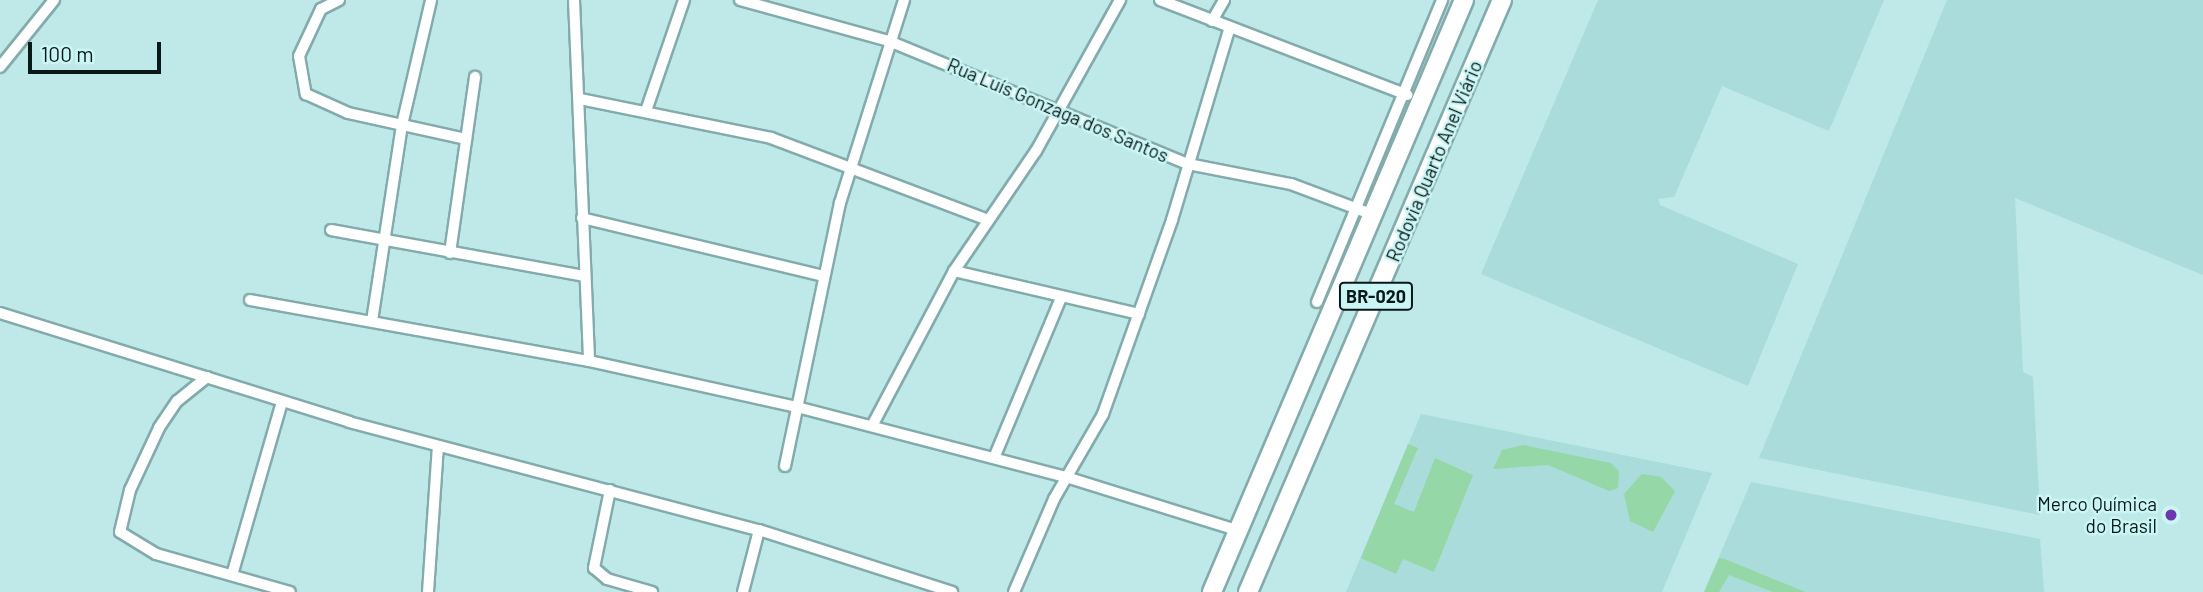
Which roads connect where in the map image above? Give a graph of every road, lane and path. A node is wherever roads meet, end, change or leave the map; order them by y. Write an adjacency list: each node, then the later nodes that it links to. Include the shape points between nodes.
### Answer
1 (54, 0): 18 (street)
2 (339, 0): 25 (street, via 321,9 306,38 297,67 301,88 321,104)
3 (431, 0): 25 (street)
4 (574, 0): 21 (street)
5 (684, 0): 23 (street)
6 (740, 0): 14 (street, Rua Luís Gonzaga dos Santos)
7 (904, 0): 17 (street)
8 (1120, 0): 24 (street)
9 (1160, 0): 15 (street)
10 (1224, 0): 15 (street)
11 (1441, 0): 20 (street)
12 (1464, 0): 22 (highway, Rodovia Quarto Anel Viário / BR-020)
13 (1502, 0): 37 (highway, Rodovia Quarto Anel Viário / BR-020)
14 (784, 6): 17 (street, Rua Luís Gonzaga dos Santos)
15 (1212, 21): 16 (street)
16 (1229, 30): 20 (street); 27 (street)
17 (889, 41): 24 (street, Rua Luís Gonzaga dos Santos); 28 (street)
18 (0, 67)
19 (475, 77): 26 (street)
20 (1403, 93): 22 (street); 29 (street)
21 (580, 99): 23 (street); 31 (street)
22 (1423, 101): 30 (highway, Rodovia Quarto Anel Viário / BR-020)
23 (646, 111): 28 (street, via 771,138)
24 (1060, 111): 27 (street, Rua Luís Gonzaga dos Santos); 32 (street)
25 (402, 125): 26 (street); 34 (street)
26 (466, 139): 36 (street)
27 (1188, 164): 29 (street, Rua Luís Gonzaga dos Santos, via 1291,184); 45 (street)
28 (850, 166): 32 (street); 40 (street)
29 (1357, 207): 30 (street, Rua Luís Gonzaga dos Santos); 43 (street)
30 (1376, 216): 35 (highway, Rodovia Quarto Anel Viário / BR-020)
31 (582, 218): 39 (street); 40 (street)
32 (988, 220): 38 (street)
33 (331, 230): 34 (street)
34 (386, 240): 36 (street); 46 (street)
35 (1361, 251): 37 (highway); 58 (highway, Rodovia Quarto Anel Viário / BR-020)
36 (450, 253): 39 (street)
37 (1390, 263): 61 (highway, Rodovia Quarto Anel Viário / BR-020)
38 (954, 271): 41 (street); 51 (street)
39 (583, 276): 47 (street)
40 (824, 276): 50 (street)
41 (1061, 298): 45 (street); 53 (street)
42 (250, 300): 46 (street)
43 (1317, 302)
44 (0, 313): 48 (street)
45 (1139, 314): 55 (street, via 1103,414)
46 (372, 321): 47 (street)
47 (589, 360): 50 (street)
48 (207, 377): 49 (street); 60 (street, via 177,401 159,428 130,490 120,531 156,554)
49 (282, 402): 52 (street); 60 (street)
50 (797, 407): 51 (street); 54 (street)
51 (872, 426): 53 (street)
52 (438, 446): 56 (street); 63 (street)
53 (994, 458): 55 (street)
54 (785, 466)
55 (1066, 477): 58 (street); 67 (street)
56 (610, 490): 57 (street); 64 (street, via 594,568 607,579)
57 (759, 530): 65 (street); 66 (street)
58 (1239, 531): 59 (highway, Rodovia Quarto Anel Viário / BR-020)
59 (1222, 570): 61 (highway); 68 (highway, Rodovia Quarto Anel Viário / BR-020)
60 (232, 575): 62 (street)
61 (1250, 588)
62 (290, 592)
63 (428, 592)
64 (652, 592)
65 (743, 592)
66 (952, 592)
67 (1014, 592)
68 (1212, 592)

